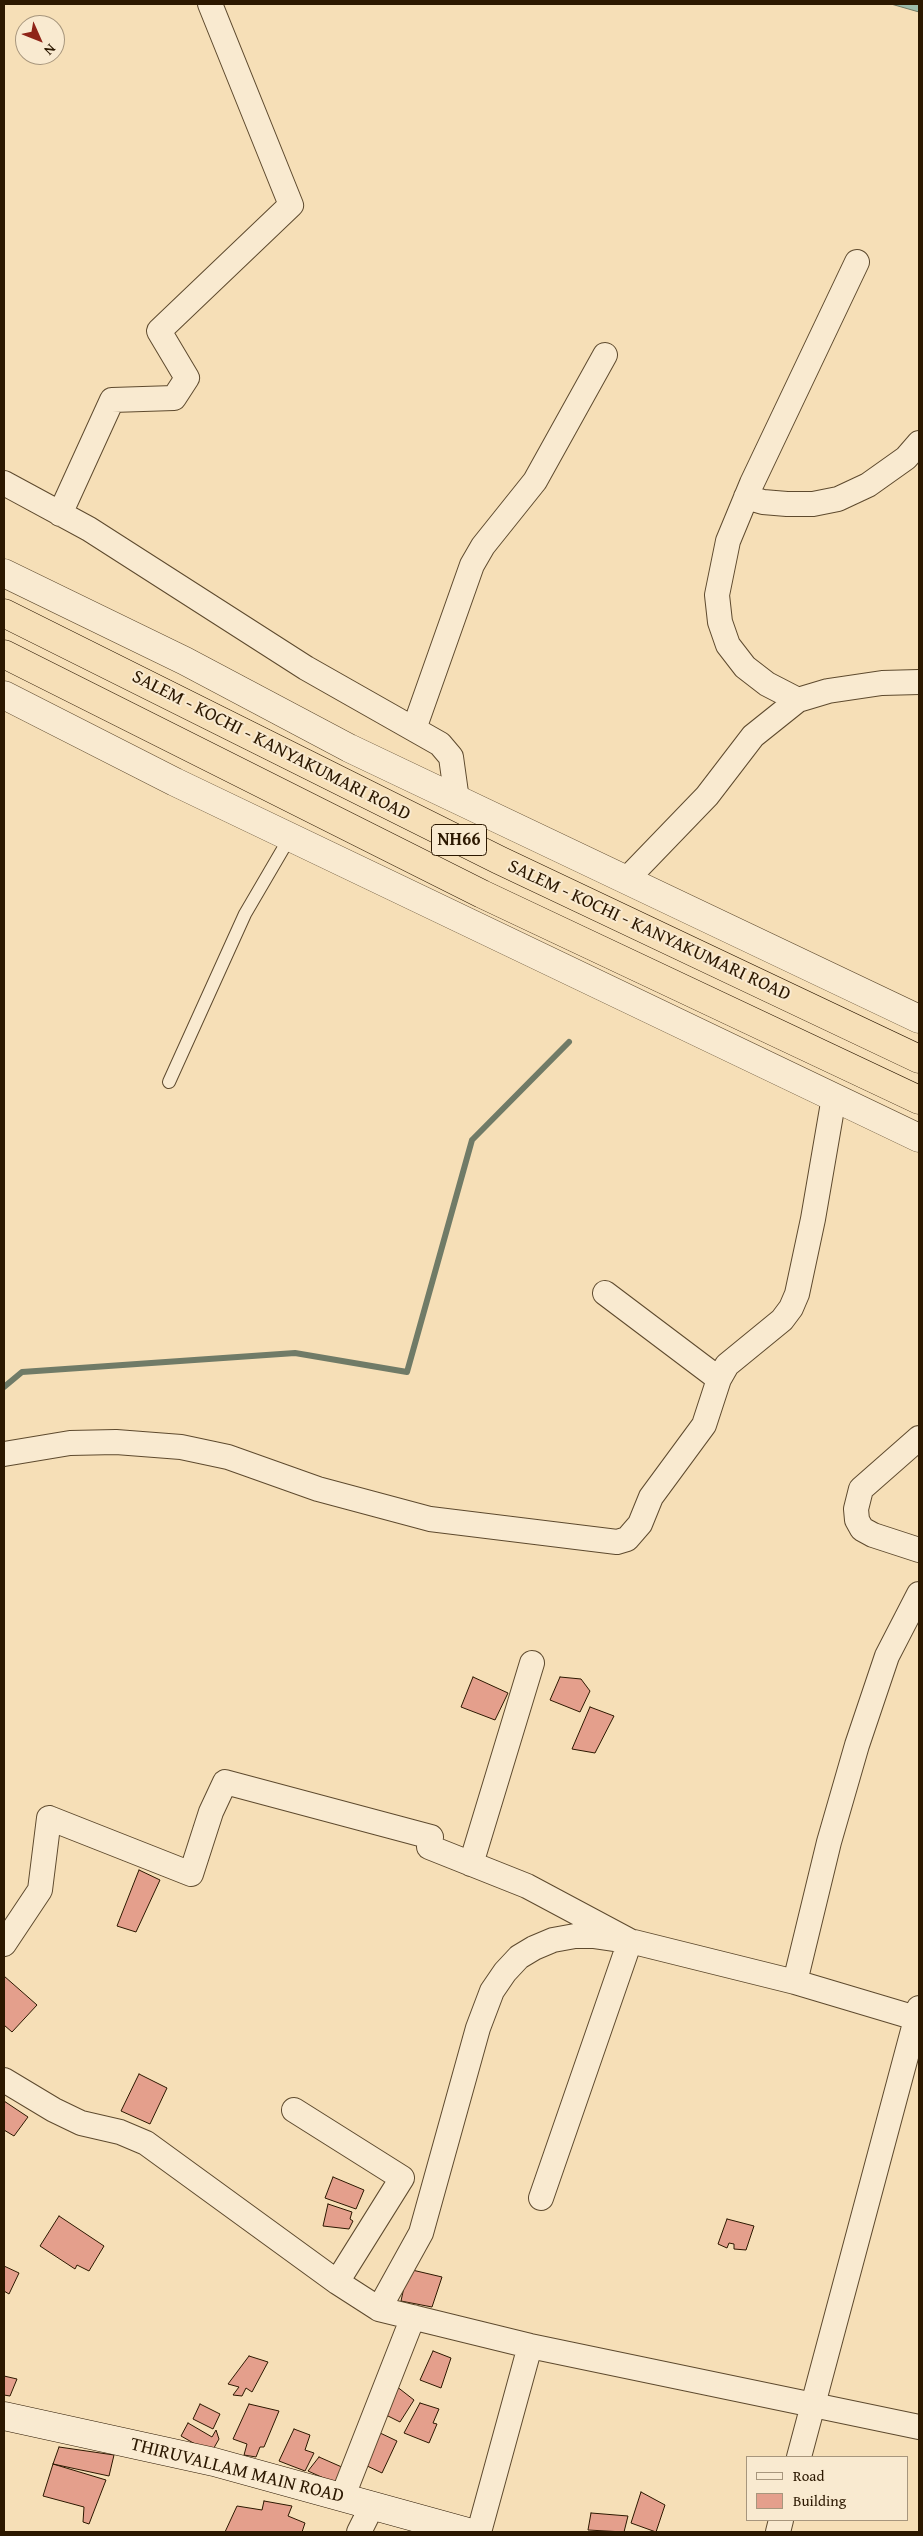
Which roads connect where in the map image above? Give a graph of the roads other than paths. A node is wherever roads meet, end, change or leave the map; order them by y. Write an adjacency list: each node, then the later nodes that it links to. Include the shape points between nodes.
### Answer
1 (210, 4): 7 (street, via 291,204 159,331 187,378 174,398 112,400)
2 (857, 262): 6 (street)
3 (605, 355): 14 (street, via 535,481 483,546 472,565)
4 (919, 443): 6 (street, via 906,458 868,486 838,499 788,504)
5 (4, 483): 7 (street)
6 (746, 497): 13 (street, via 727,550 718,594 720,622 728,645 745,667 767,684)
7 (60, 514): 14 (street, via 89,529 306,668)
8 (4, 573): 15 (street)
9 (4, 613): 19 (highway, SALEM - KOCHI - KANYAKUMARI ROAD / NH66, via 499,860)
10 (4, 654): 22 (highway, SALEM - KOCHI - KANYAKUMARI ROAD / NH66, via 482,894)
11 (919, 682): 13 (street, via 882,683 828,691)
12 (4, 695): 16 (street)
13 (798, 700): 17 (street, via 753,736 707,796)
14 (414, 729): 15 (street, via 440,744 452,758)
15 (457, 800): 17 (street)
16 (290, 837): 20 (lane, via 245,914); 21 (street)
17 (626, 880): 18 (street)
18 (919, 1020)
19 (919, 1059)
20 (169, 1082)
21 (834, 1097): 23 (street); 25 (street, via 813,1220 796,1294 782,1320 727,1365)
22 (919, 1100)
23 (919, 1138)
24 (606, 1293): 25 (street)
25 (719, 1379): 27 (street, via 704,1425 651,1496 634,1532 627,1539 616,1542 430,1519 318,1489 228,1457 181,1447 116,1442 70,1443)
26 (919, 1438): 28 (street, via 861,1489 856,1509 862,1529)
27 (4, 1454)
28 (919, 1550)
29 (919, 1594): 34 (street, via 887,1656 857,1745 829,1842)
30 (532, 1663): 31 (street)
31 (471, 1864): 32 (street, via 527,1886); 33 (street, via 429,1847 431,1837 225,1782 211,1812 191,1874 49,1818 40,1890)
32 (630, 1941): 34 (street); 38 (street); 40 (street, via 593,1936 552,1940 519,1957 492,1991 478,2028 420,2234)
33 (4, 1944)
34 (795, 1982): 35 (street)
35 (918, 2015): 43 (street)
36 (4, 2080): 39 (street, via 73,2119 146,2143)
37 (294, 2110): 39 (street, via 402,2178)
38 (541, 2198)
39 (337, 2282): 40 (street)
40 (379, 2309): 41 (street)
41 (413, 2317): 42 (street); 47 (street)
42 (530, 2346): 43 (street); 51 (street)
43 (814, 2404): 45 (street); 46 (street)
44 (4, 2416): 47 (street, THIRUVALLAM MAIN ROAD, via 214,2462)
45 (919, 2426)
46 (799, 2456)
47 (342, 2498): 48 (street, THIRUVALLAM MAIN ROAD)
48 (372, 2506): 49 (street); 50 (street, THIRUVALLAM MAIN ROAD)
49 (359, 2532)
50 (468, 2532)
51 (479, 2532)

